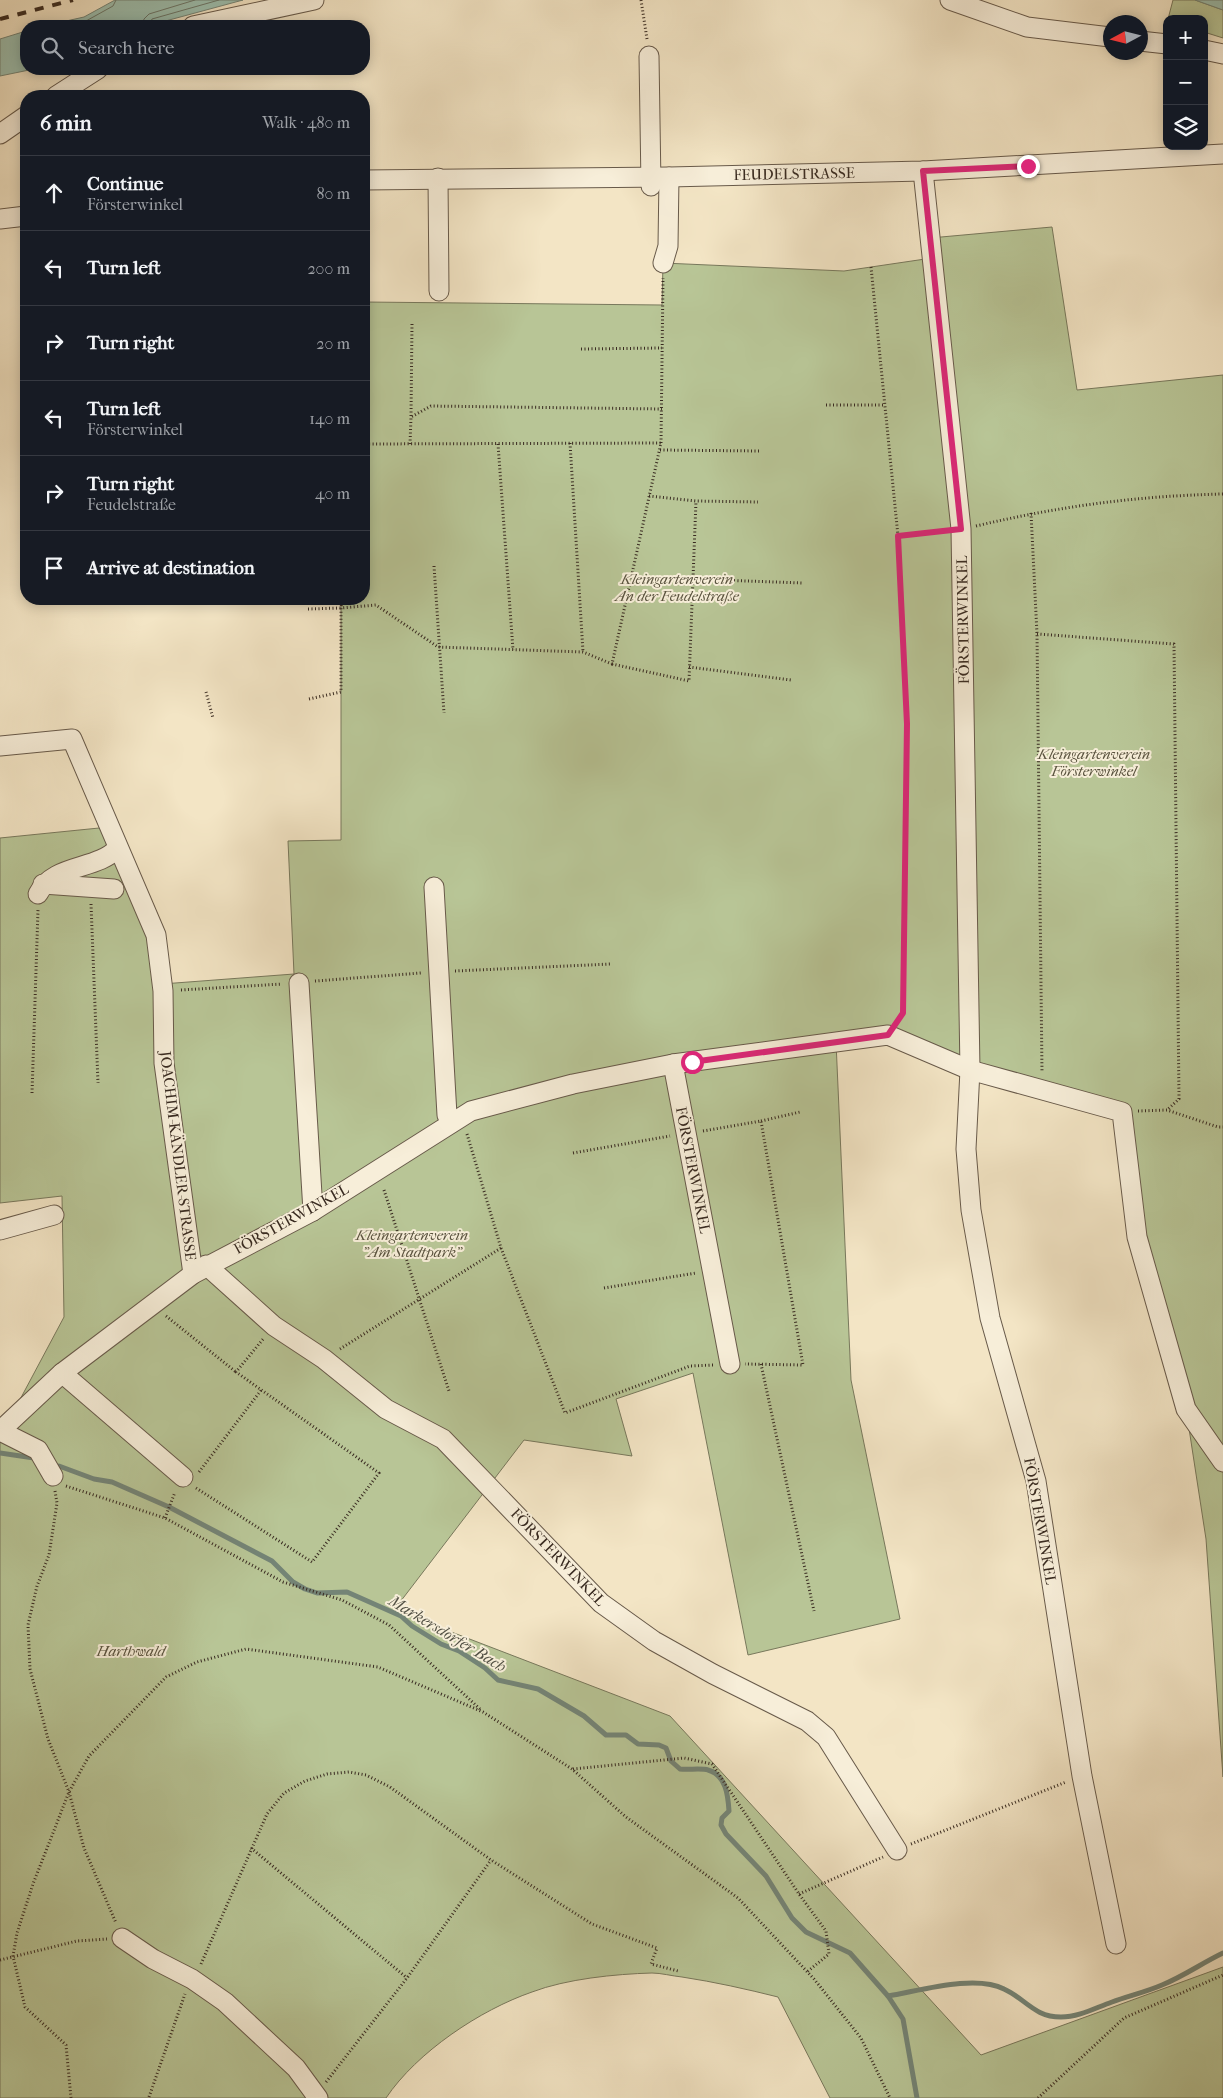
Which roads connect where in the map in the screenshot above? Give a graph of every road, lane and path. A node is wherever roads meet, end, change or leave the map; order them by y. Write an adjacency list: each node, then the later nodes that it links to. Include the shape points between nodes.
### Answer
1 (314, 0): 4 (street)
2 (640, 0): 10 (path)
3 (950, 0): 5 (street, via 1027,27)
4 (221, 20)
5 (1103, 36)
6 (1148, 42): 7 (street)
7 (1163, 44)
8 (1208, 51): 9 (street)
9 (1223, 54)
10 (649, 56): 19 (street)
11 (89, 75): 12 (street)
12 (65, 90)
13 (20, 120): 14 (street)
14 (0, 134)
15 (1223, 154): 16 (street, FEUDELSTRASSE)
16 (923, 171): 19 (street, FEUDELSTRASSE); 44 (street, FÖRSTERWINKEL)
17 (438, 178): 18 (street, FEUDELSTRASSE); 19 (street, FEUDELSTRASSE); 24 (street)
18 (370, 180)
19 (657, 180): 22 (street, via 668,246)
20 (20, 217): 21 (street)
21 (0, 219)
22 (663, 263): 26 (path)
23 (871, 267): 29 (path)
24 (439, 291)
25 (412, 323): 31 (path)
26 (662, 348): 27 (path); 30 (path)
27 (581, 349)
28 (826, 405): 29 (path)
29 (885, 405): 45 (path)
30 (662, 409): 31 (path, via 430,406); 34 (path)
31 (411, 417): 36 (path)
32 (498, 443): 33 (path); 36 (path); 54 (path)
33 (570, 443): 34 (path); 55 (path)
34 (662, 443): 37 (path)
35 (370, 444): 36 (path)
36 (410, 444)
37 (660, 450): 38 (path); 40 (path)
38 (761, 451)
39 (1223, 494): 43 (path, via 1133,498)
40 (649, 496): 41 (path); 56 (path)
41 (696, 501): 42 (path); 47 (path)
42 (758, 502)
43 (1032, 513): 44 (path); 52 (path)
44 (961, 529): 45 (path); 75 (street, FÖRSTERWINKEL)
45 (898, 536): 73 (path, via 907,724 903,1013)
46 (434, 566): 53 (path)
47 (692, 578): 48 (path); 57 (path)
48 (802, 583)
49 (341, 605): 50 (path)
50 (341, 608): 51 (path); 53 (path, via 376,605); 60 (path, via 341,692)
51 (308, 609)
52 (1037, 634): 77 (path); 79 (path, via 1174,644 1179,1099)
53 (438, 647): 54 (path); 61 (path)
54 (513, 650): 55 (path)
55 (583, 652): 56 (path)
56 (612, 664): 57 (path, via 689,681)
57 (689, 667): 58 (path)
58 (791, 680)
59 (206, 692): 62 (path)
60 (309, 699)
61 (444, 713)
62 (213, 718)
63 (0, 746): 64 (street, JOACHIM-KÄNDLER-STRASSE, via 72,738)
64 (118, 848): 67 (street, via 104,859 52,877); 72 (street, JOACHIM-KÄNDLER-STRASSE, via 156,935)
65 (90, 887): 67 (street); 68 (street); 76 (path)
66 (434, 887): 70 (street)
67 (41, 889): 78 (path)
68 (114, 889)
69 (611, 964): 70 (path)
70 (438, 972): 71 (path); 82 (street, via 447,1115)
71 (299, 983): 72 (path); 88 (street)
72 (163, 992): 92 (street, JOACHIM-KÄNDLER-STRASSE, via 164,1063)
73 (888, 1035): 74 (street, FÖRSTERWINKEL); 75 (street)
74 (673, 1064): 82 (street, FÖRSTERWINKEL, via 573,1084 471,1111); 85 (street, FÖRSTERWINKEL)
75 (970, 1070): 77 (street); 114 (street, FÖRSTERWINKEL, via 966,1149 971,1210 990,1318 1036,1481)
76 (98, 1084)
77 (1042, 1090): 81 (street)
78 (32, 1093)
79 (1167, 1110): 81 (path); 84 (path)
80 (800, 1112): 83 (path)
81 (1122, 1112): 106 (street, via 1136,1237 1186,1409)
82 (456, 1120): 88 (street, FÖRSTERWINKEL); 91 (path)
83 (761, 1121): 85 (path); 100 (path, via 803,1365)
84 (1223, 1127)
85 (685, 1134): 86 (path); 93 (street, FÖRSTERWINKEL)
86 (573, 1153)
87 (384, 1190): 95 (path)
88 (313, 1211): 92 (street, FÖRSTERWINKEL)
89 (54, 1215): 90 (street)
90 (0, 1230)
91 (501, 1248): 95 (path); 99 (path, via 565,1413 690,1366)
92 (200, 1270): 97 (street, FÖRSTERWINKEL); 102 (street, FÖRSTERWINKEL)
93 (712, 1271): 94 (path); 99 (street, FÖRSTERWINKEL)
94 (604, 1288)
95 (420, 1299): 98 (path); 104 (path)
96 (166, 1316): 101 (path)
97 (274, 1326): 98 (street, FÖRSTERWINKEL); 101 (path)
98 (324, 1359): 117 (street, FÖRSTERWINKEL, via 386,1409 444,1439 601,1603 654,1641 807,1721 826,1737)
99 (730, 1364): 100 (path)
100 (761, 1364): 111 (path)
101 (236, 1372): 103 (path)
102 (62, 1373): 105 (street, FÖRSTERWINKEL); 108 (street)
103 (262, 1389): 108 (path); 108 (path, via 378,1473 312,1562)
104 (449, 1391)
105 (0, 1431): 107 (street, via 38,1450)
106 (1223, 1462)
107 (53, 1479): 110 (path); 115 (path, via 57,1503 50,1555 37,1586 28,1625 30,1669 48,1739)
108 (186, 1481)
109 (172, 1497): 110 (path)
110 (165, 1518): 112 (path, via 284,1582 342,1600 390,1625)
111 (814, 1611)
112 (483, 1712): 113 (path); 115 (path, via 378,1667 246,1649 197,1662 166,1677 89,1756)
113 (572, 1769): 119 (path, via 684,1758 712,1764); 125 (path, via 626,1817 738,1898)
114 (1082, 1776): 117 (path); 121 (street, FÖRSTERWINKEL)
115 (69, 1792): 120 (path, via 84,1848); 122 (path, via 31,1892)
116 (251, 1848): 118 (path, via 267,1814 284,1793 305,1781 349,1772 366,1775 390,1787); 127 (path); 128 (path)
117 (897, 1850): 119 (path)
118 (491, 1860): 124 (path, via 592,1924 657,1948 652,1964); 127 (path)
119 (799, 1894): 125 (path, via 826,1931 829,1954)
120 (122, 1938): 122 (path, via 77,1941); 128 (street)
121 (1116, 1944)
122 (13, 1956): 123 (path); 131 (path, via 25,2006 66,2045)
123 (0, 1960)
124 (678, 1971)
125 (807, 1972): 132 (path, via 861,2038)
126 (1223, 1975): 133 (path, via 1124,2018)
127 (407, 1978): 129 (path)
128 (192, 1980): 129 (street, via 253,2026 296,2068); 130 (path, via 182,1998)
129 (317, 2096)
130 (149, 2097)
131 (71, 2098)
132 (890, 2098)
133 (1038, 2098)

